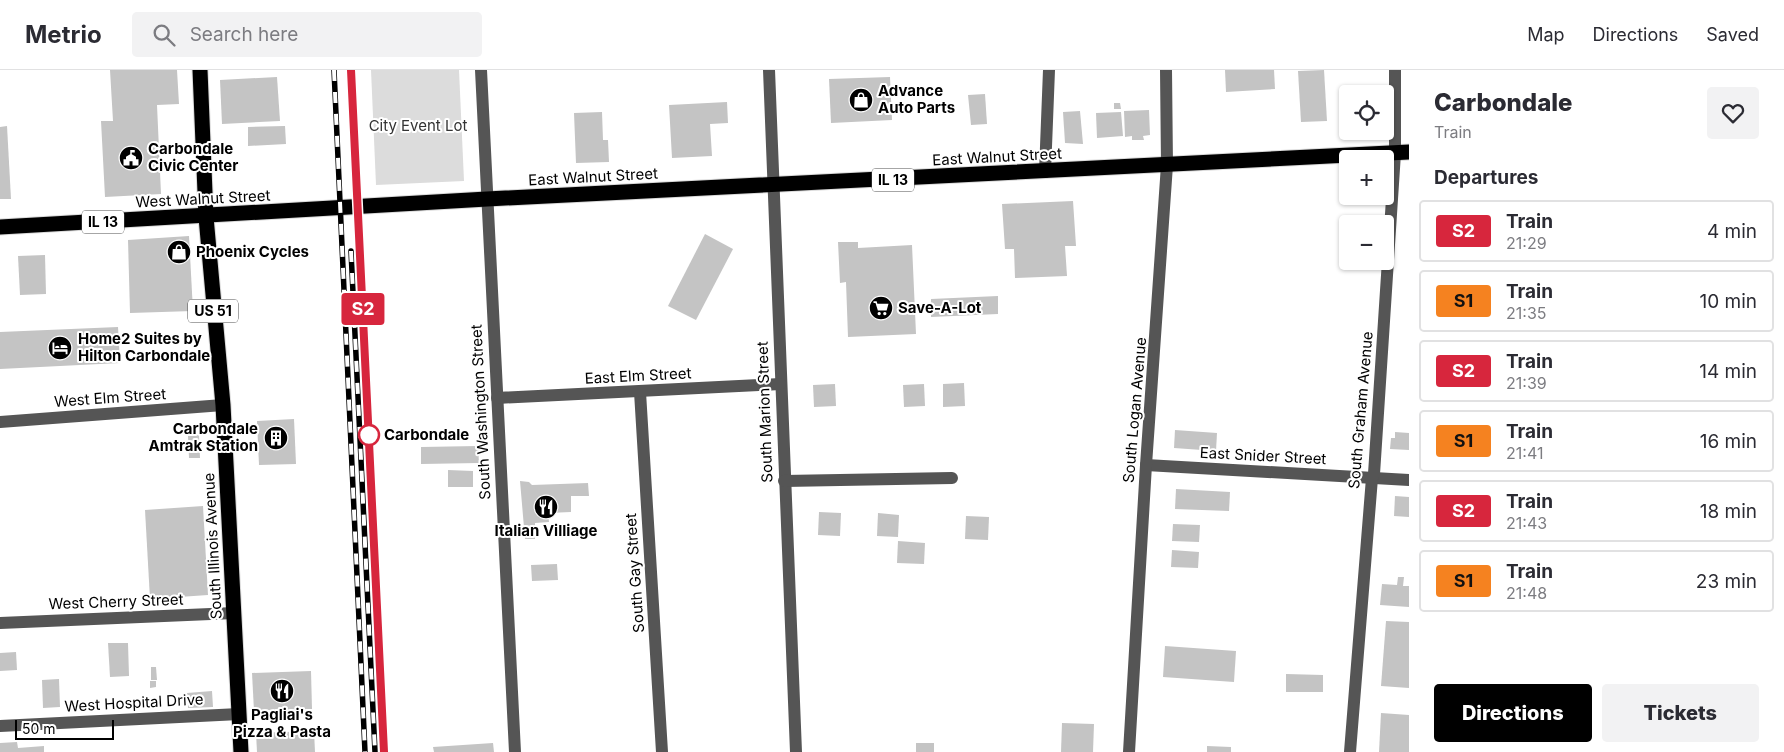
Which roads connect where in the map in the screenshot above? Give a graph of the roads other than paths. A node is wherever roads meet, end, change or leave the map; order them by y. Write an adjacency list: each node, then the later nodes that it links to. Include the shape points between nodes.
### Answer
1 (200, 70): 13 (highway, South Illinois Avenue / US 51)
2 (481, 70): 11 (street, South Washington Street)
3 (769, 70): 10 (street, South Marion Street)
4 (1050, 70): 9 (street)
5 (1166, 70): 8 (street, South Logan Avenue)
6 (1395, 70): 7 (street, South Graham Avenue)
7 (1402, 152): 8 (highway, East Walnut Street / IL 13); 22 (street, South Graham Avenue)
8 (1168, 165): 9 (highway, East Walnut Street / IL 13); 20 (street, South Logan Avenue)
9 (1045, 172): 10 (highway, East Walnut Street / IL 13)
10 (774, 185): 11 (highway, East Walnut Street / IL 13); 15 (street, South Marion Street)
11 (487, 199): 12 (highway, East Walnut Street / IL 13); 17 (street, South Washington Street)
12 (377, 206): 13 (highway, West Walnut Street / IL 13)
13 (206, 217): 14 (highway, West Walnut Street / IL 13); 18 (highway, South Illinois Avenue / US 51)
14 (0, 227)
15 (780, 384): 16 (street, East Elm Street); 24 (street, South Marion Street)
16 (640, 392): 17 (street, East Elm Street); 31 (street, South Gay Street)
17 (497, 398): 30 (street, South Washington Street)
18 (223, 405): 19 (street, West Elm Street); 25 (highway, South Illinois Avenue / US 51)
19 (0, 422)
20 (1146, 465): 22 (street, East Snider Street); 33 (street, South Logan Avenue)
21 (952, 478): 24 (street)
22 (1372, 478): 23 (street, East Snider Street); 34 (street, South Graham Avenue)
23 (1409, 480)
24 (784, 481): 32 (street, South Marion Street)
25 (234, 613): 26 (street, West Cherry Street); 27 (highway, South Illinois Avenue / US 51)
26 (0, 623)
27 (239, 714): 28 (street, West Hospital Drive); 29 (highway, South Illinois Avenue / US 51)
28 (0, 726)
29 (241, 752)
30 (515, 752)
31 (662, 752)
32 (796, 752)
33 (1129, 752)
34 (1350, 752)

